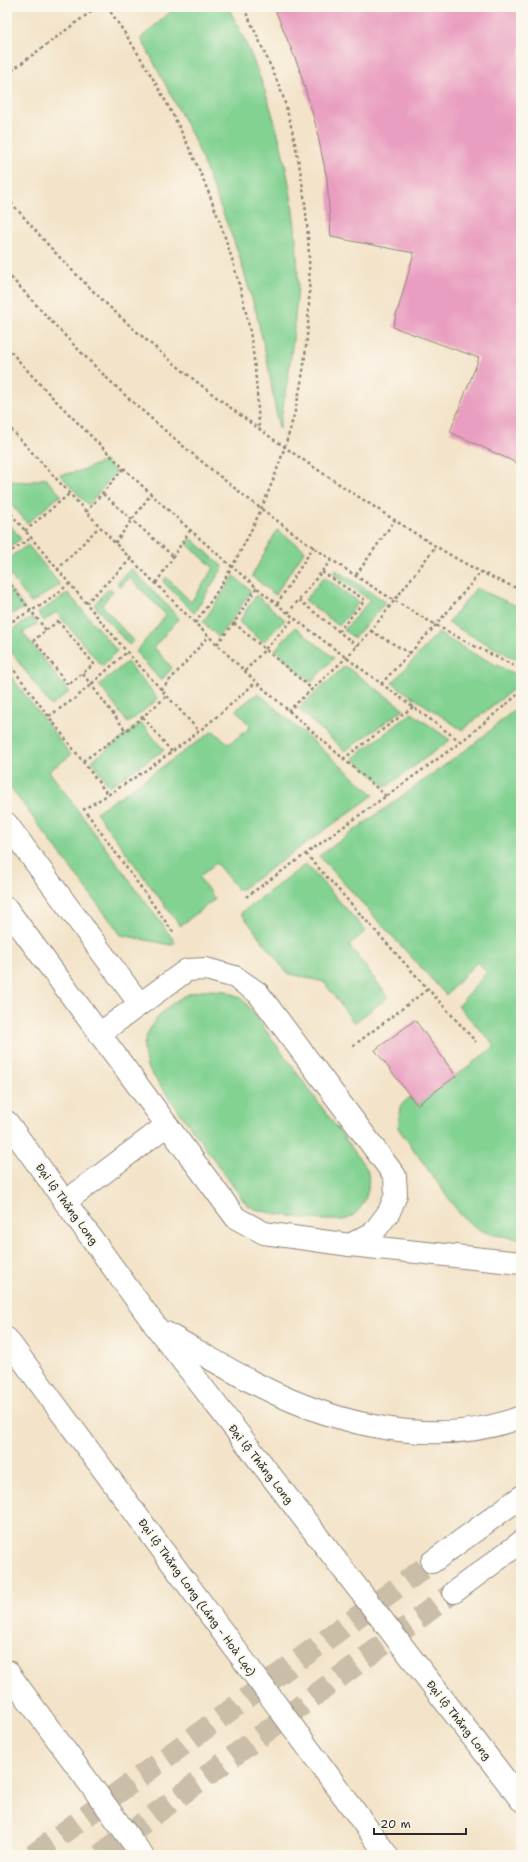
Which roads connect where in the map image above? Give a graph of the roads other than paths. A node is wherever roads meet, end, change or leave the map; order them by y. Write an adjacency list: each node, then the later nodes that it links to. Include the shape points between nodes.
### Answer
1 (7, 824): 3 (main road)
2 (7, 909): 4 (main road)
3 (139, 1003): 4 (main road); 8 (main road, via 187,970 206,969 235,977 258,993 394,1176 396,1195 389,1212 373,1233)
4 (99, 1034): 6 (main road)
5 (7, 1122): 7 (main road, Đại lộ Thăng Long)
6 (167, 1125): 7 (main road); 8 (main road, via 236,1218 264,1233)
7 (65, 1202): 11 (main road, Đại lộ Thăng Long)
8 (350, 1245): 9 (main road)
9 (521, 1263)
10 (7, 1326): 13 (main road)
11 (157, 1328): 14 (main road, via 259,1385 315,1410 373,1427 422,1433 465,1431); 20 (main road, Đại lộ Thăng Long)
12 (7, 1339): 13 (main road, Đại lộ Thăng Long (Láng - Hoà Lạc))
13 (39, 1382): 22 (main road, Đại lộ Thăng Long (Láng - Hoà Lạc))
14 (521, 1418)
15 (521, 1497): 17 (main road)
16 (521, 1542): 18 (main road)
17 (432, 1562)
18 (454, 1592)
19 (7, 1671): 21 (main road)
20 (521, 1800)
21 (142, 1855)
22 (387, 1855)

